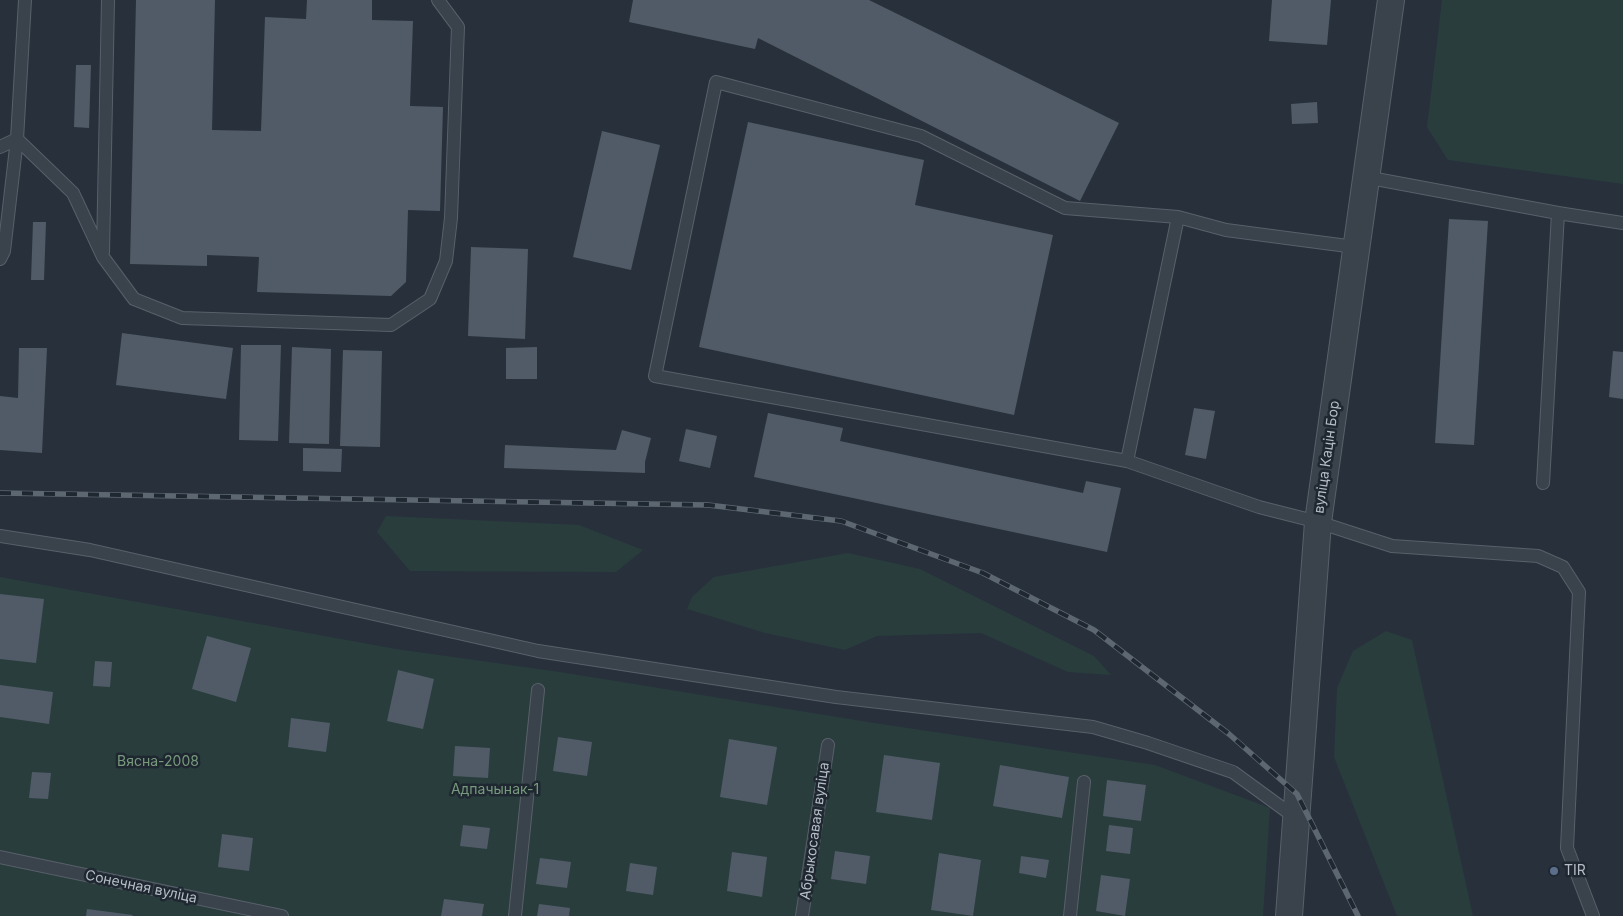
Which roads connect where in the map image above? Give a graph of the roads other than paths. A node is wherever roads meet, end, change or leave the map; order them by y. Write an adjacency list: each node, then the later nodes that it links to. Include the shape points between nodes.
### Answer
1 (25, 0): 5 (lane)
2 (108, 0): 12 (lane)
3 (438, 0): 12 (lane, via 458,27 451,218 446,261 430,299 391,325 182,318 134,299)
4 (1391, 0): 7 (street, вуліца Кацін Бор)
5 (17, 139): 6 (lane); 12 (lane, via 73,193); 13 (lane, via 4,251)
6 (0, 147)
7 (1365, 177): 8 (lane); 11 (street, вуліца Кацін Бор)
8 (1558, 213): 10 (lane); 15 (lane)
9 (1178, 217): 11 (lane, via 1226,230); 14 (lane); 14 (lane, via 1065,208 921,136 716,82 655,376)
10 (1623, 222)
11 (1355, 247): 16 (street, вуліца Кацін Бор)
12 (103, 257)
13 (0, 258)
14 (1128, 461): 16 (lane, via 1258,507)
15 (1543, 483)
16 (1318, 522): 21 (street, вуліца Кацін Бор); 28 (lane, via 1392,546 1538,556 1564,566 1579,592 1567,848)
17 (0, 536): 21 (lane, via 90,550 538,651 836,697 1093,727 1233,772)
18 (538, 690): 24 (lane)
19 (828, 745): 25 (lane, Абрыкосавая вуліца)
20 (1084, 782): 26 (lane)
21 (1296, 818): 27 (street, вуліца Кацін Бор)
22 (0, 857): 23 (lane, Сонечная вуліца)
23 (282, 916)
24 (515, 916)
25 (802, 916)
26 (1070, 916)
27 (1290, 916)
28 (1592, 916)

